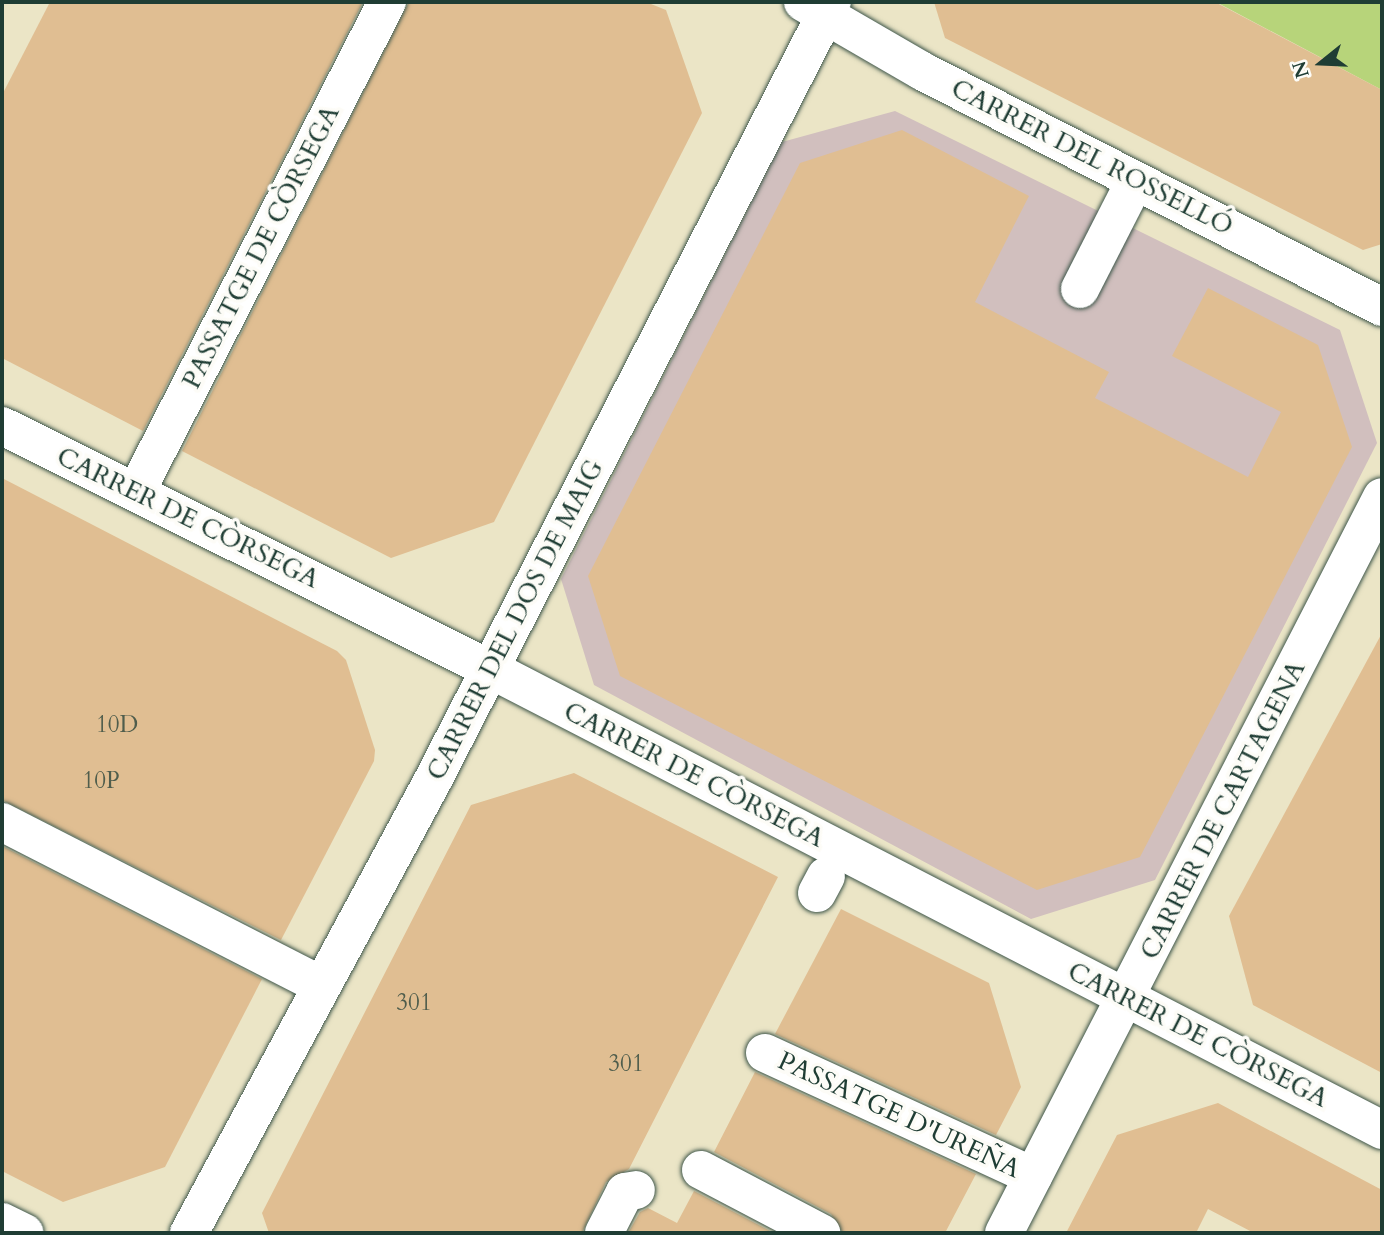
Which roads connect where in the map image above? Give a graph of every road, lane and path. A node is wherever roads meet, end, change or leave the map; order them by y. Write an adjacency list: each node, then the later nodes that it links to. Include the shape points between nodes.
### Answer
1 (387, 2): 7 (street, PASSATGE DE CÒRSEGA)
2 (820, 6): 3 (street, CARRER DEL ROSSELLÓ, via 922,71); 9 (street, CARRER DEL DOS DE MAIG)
3 (1135, 181): 4 (street); 5 (street, CARRER DEL ROSSELLÓ)
4 (1080, 289)
5 (1382, 307)
6 (2, 426): 7 (street, CARRER DE CÒRSEGA)
7 (136, 492): 9 (street, CARRER DE CÒRSEGA)
8 (1382, 497): 12 (street, CARRER DE CARTAGENA)
9 (490, 669): 11 (street, CARRER DEL DOS DE MAIG); 12 (street, CARRER DE CÒRSEGA)
10 (2, 822): 11 (street)
11 (321, 985): 20 (street, CARRER DEL DOS DE MAIG)
12 (1127, 997): 14 (street, CARRER DE CÒRSEGA); 16 (street, CARRER DE CARTAGENA)
13 (765, 1053): 16 (street, PASSATGE D'UREÑA)
14 (1382, 1130)
15 (701, 1170): 22 (street)
16 (1032, 1176): 23 (street, CARRER DE CARTAGENA)
17 (636, 1190): 21 (street, via 625,1192)
18 (2, 1222): 19 (street)
19 (25, 1233)
20 (189, 1233)
21 (604, 1233)
22 (821, 1233)
23 (1004, 1233)

